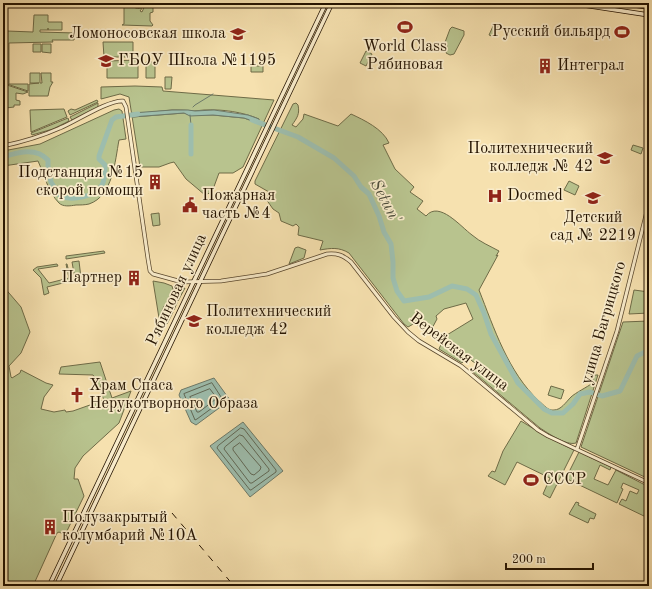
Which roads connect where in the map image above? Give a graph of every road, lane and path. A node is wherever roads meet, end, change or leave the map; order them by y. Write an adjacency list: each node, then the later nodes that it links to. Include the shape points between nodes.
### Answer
1 (326, 3): 9 (main road, Рябиновая улица)
2 (332, 3): 10 (main road, Рябиновая улица)
3 (570, 3): 6 (main road)
4 (621, 3): 5 (main road)
5 (649, 7)
6 (649, 16)
7 (3, 146): 9 (street, Верейская улица, via 59,129 118,101 123,101 127,111 150,271 173,280)
8 (649, 203): 11 (street, улица Багрицкого, via 625,302)
9 (194, 282): 10 (street, Верейская улица); 13 (main road, Рябиновая улица)
10 (199, 282): 11 (street, Верейская улица, via 267,274 326,254 344,256 352,262 408,332 462,366 538,430); 14 (main road, Рябиновая улица)
11 (577, 449): 12 (street, Верейская улица)
12 (649, 483)
13 (49, 586)
14 (56, 586)

